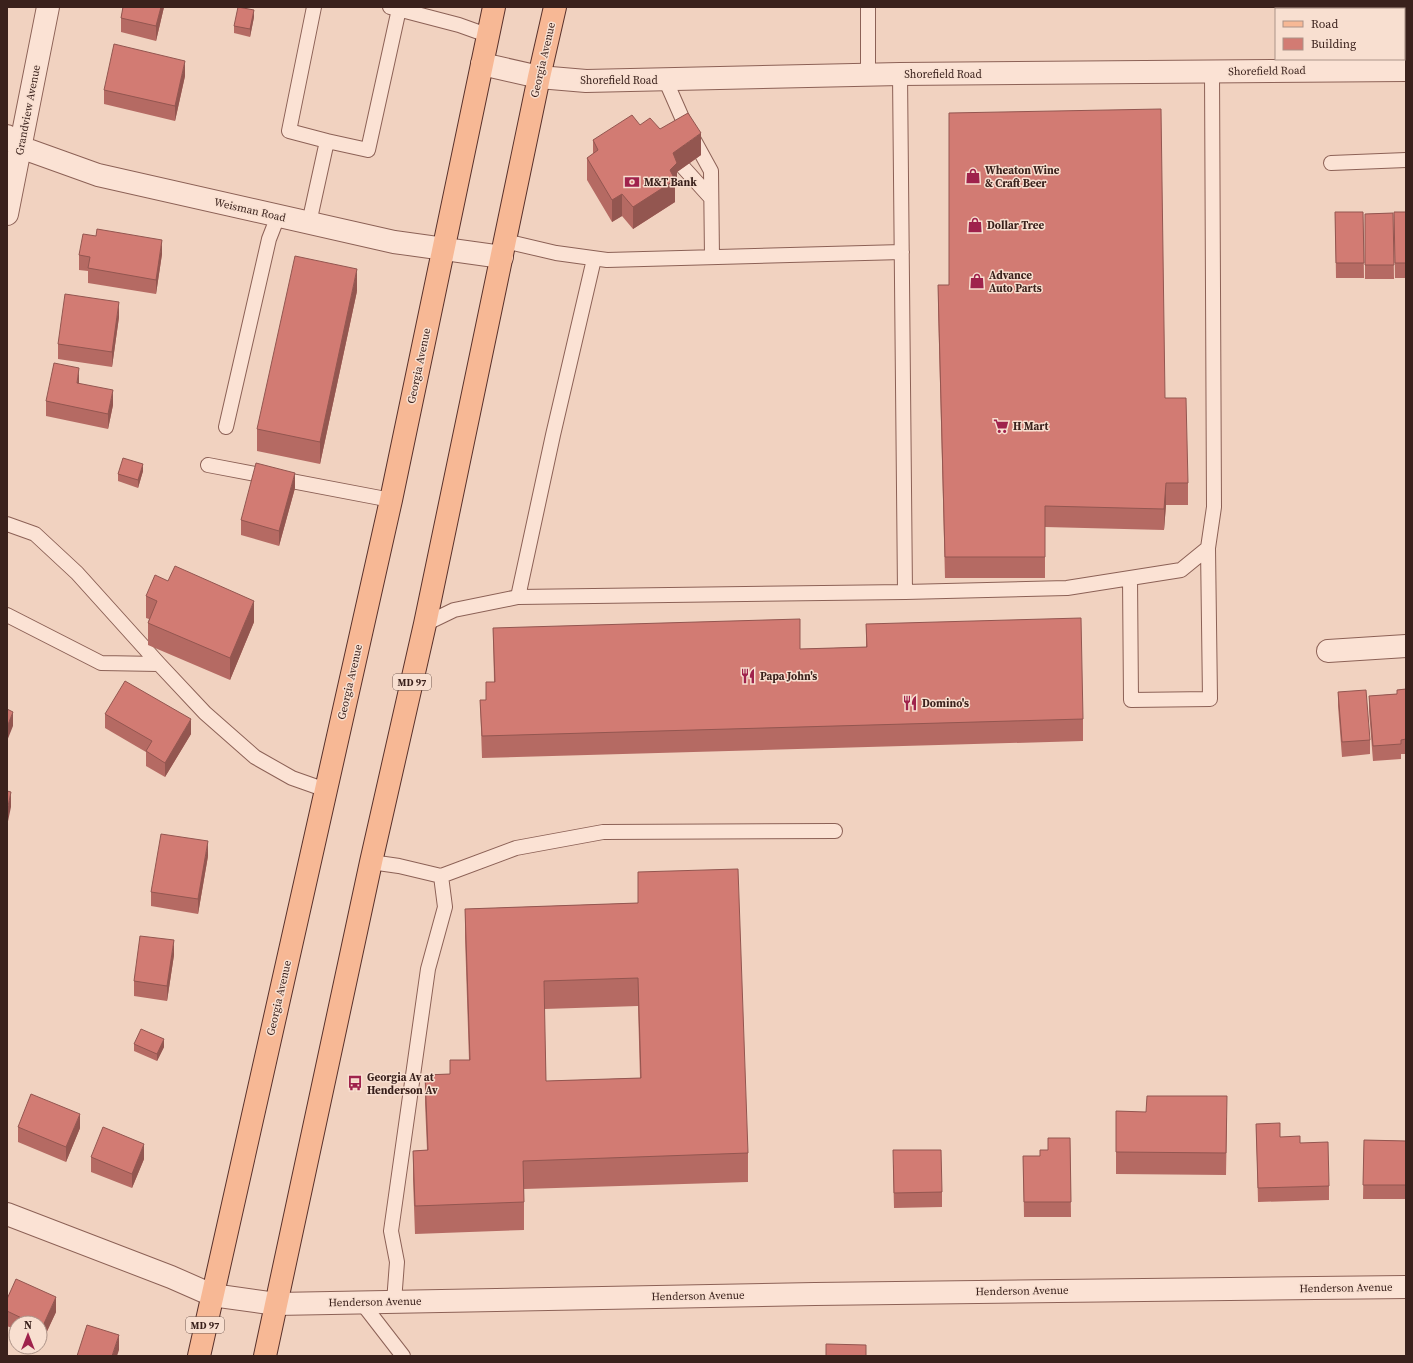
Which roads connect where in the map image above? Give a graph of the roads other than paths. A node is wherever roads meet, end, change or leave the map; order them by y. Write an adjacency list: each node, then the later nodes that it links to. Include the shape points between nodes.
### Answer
1 (48, 7): 18 (street, Grandview Avenue)
2 (314, 7): 17 (lane, via 289,131)
3 (494, 7): 7 (main road, Georgia Avenue / MD 97)
4 (555, 7): 13 (main road, Georgia Avenue / MD 97)
5 (868, 7): 12 (lane)
6 (394, 8): 7 (lane); 17 (lane, via 368,150)
7 (487, 35): 8 (main road, Georgia Avenue / MD 97)
8 (482, 64): 13 (street, Shorefield Road); 26 (main road, Georgia Avenue / MD 97)
9 (1406, 70): 10 (street, Shorefield Road)
10 (1212, 72): 11 (street, Shorefield Road); 35 (lane, via 1214,508)
11 (900, 74): 12 (street, Shorefield Road); 28 (lane)
12 (868, 75): 14 (street, Shorefield Road)
13 (539, 77): 14 (street, Shorefield Road, via 586,81); 27 (main road, Georgia Avenue / MD 97)
14 (665, 79): 15 (lane)
15 (683, 120): 16 (lane); 22 (lane, via 711,171)
16 (672, 130)
17 (327, 141): 25 (lane)
18 (14, 142): 23 (street, Grandview Avenue); 24 (street, Weisman Road, via 98,175)
19 (1406, 160): 20 (lane)
20 (1331, 163)
21 (683, 167): 22 (lane)
22 (711, 198): 29 (lane)
23 (7, 214)
24 (278, 216): 25 (street, Weisman Road); 31 (lane, via 269,239)
25 (309, 224): 26 (street, Weisman Road, via 394,242)
26 (443, 249): 27 (street, Weisman Road); 33 (main road, Georgia Avenue / MD 97)
27 (503, 249): 30 (lane); 40 (main road, Georgia Avenue / MD 97)
28 (902, 252): 29 (lane); 37 (lane)
29 (712, 257): 30 (lane)
30 (594, 259): 38 (lane)
31 (226, 427)
32 (208, 465): 33 (lane)
33 (391, 500): 44 (main road, Georgia Avenue / MD 97)
34 (7, 524): 43 (lane, via 36,534 77,573)
35 (1208, 548): 36 (lane, via 1181,570); 36 (lane, via 1210,699 1131,700)
36 (1130, 578): 37 (lane, via 1067,588)
37 (906, 592): 38 (lane)
38 (518, 597): 40 (lane, via 454,610)
39 (7, 615): 43 (lane, via 101,663)
40 (425, 624): 46 (main road, Georgia Avenue / MD 97)
41 (1406, 646): 42 (street)
42 (1328, 651)
43 (159, 664): 44 (lane, via 205,713 255,756 292,778)
44 (326, 790): 50 (main road, Georgia Avenue / MD 97)
45 (835, 831): 47 (lane, via 603,832 516,848)
46 (371, 862): 47 (lane); 53 (main road, Georgia Avenue / MD 97)
47 (441, 876): 51 (lane, via 445,907 428,968 391,1231 397,1262)
48 (7, 1214): 50 (street, Henderson Avenue)
49 (1406, 1287): 51 (street, Henderson Avenue)
50 (212, 1295): 53 (street, Henderson Avenue); 54 (main road, Georgia Avenue / MD 97)
51 (394, 1302): 52 (street, Henderson Avenue)
52 (362, 1303): 53 (street, Henderson Avenue); 56 (lane)
53 (276, 1304): 55 (main road, Georgia Avenue / MD 97)
54 (199, 1356)
55 (265, 1356)
56 (403, 1356)

